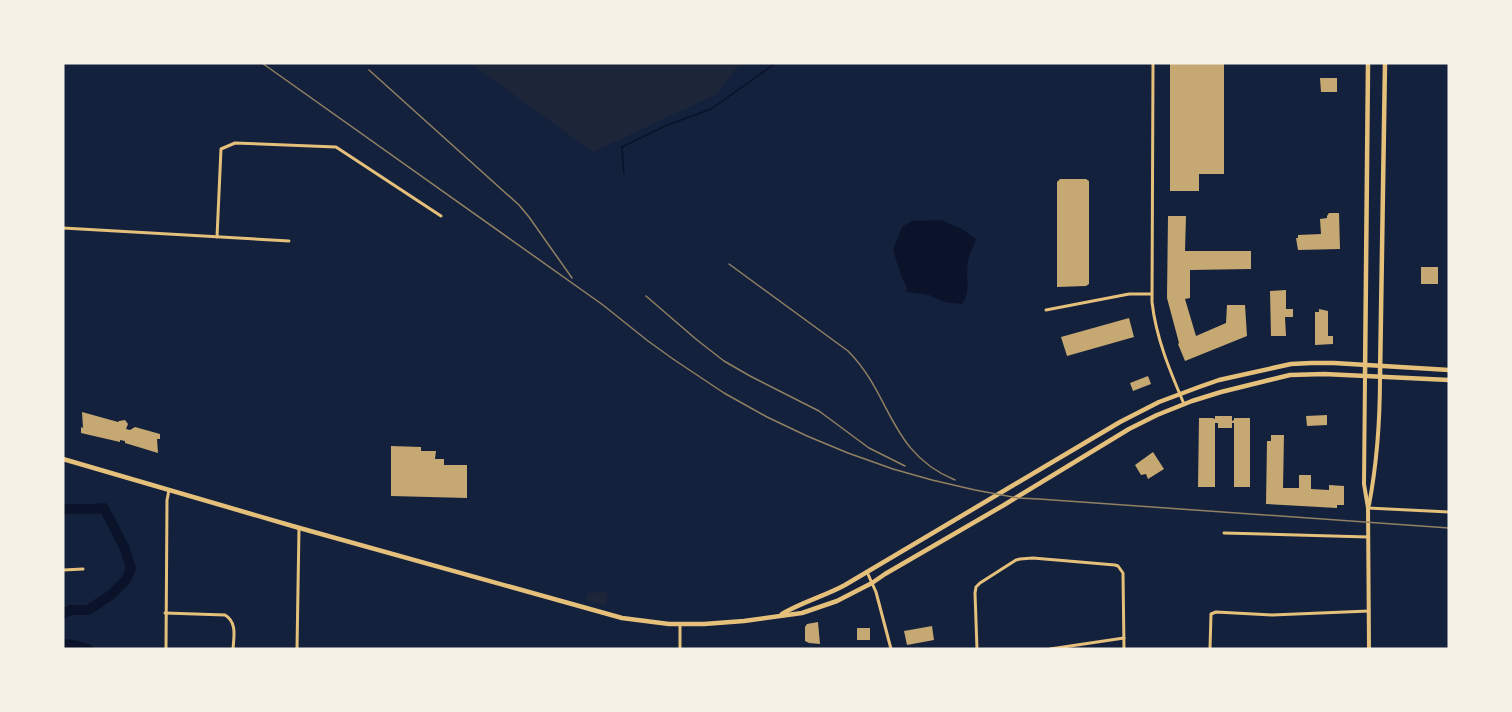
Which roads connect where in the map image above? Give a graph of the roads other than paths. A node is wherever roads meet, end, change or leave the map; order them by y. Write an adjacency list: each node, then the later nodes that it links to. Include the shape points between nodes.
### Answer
1 (1153, 63): 8 (street)
2 (1368, 63): 10 (main road)
3 (1385, 63): 11 (main road)
4 (441, 216): 6 (street, via 336,147 236,143 221,149)
5 (63, 228): 6 (street)
6 (217, 237): 7 (street)
7 (289, 241)
8 (1151, 294): 9 (street, via 1129,294); 16 (street, via 1158,337)
9 (1046, 310)
10 (1365, 365): 11 (main road); 13 (main road); 16 (main road, via 1297,363)
11 (1381, 366): 12 (main road); 14 (main road)
12 (1449, 370)
13 (1365, 377): 14 (main road); 17 (main road, via 1290,375); 20 (main road, via 1364,484)
14 (1380, 377): 15 (main road); 20 (main road)
15 (1449, 380)
16 (1180, 394): 17 (street); 27 (main road, via 1120,422)
17 (1184, 404): 28 (main road, via 1129,429)
18 (63, 459): 19 (main road)
19 (169, 490): 22 (main road); 30 (street)
20 (1368, 508): 21 (street); 24 (main road)
21 (1449, 512)
22 (299, 528): 32 (main road, via 622,618); 36 (street)
23 (1224, 533): 24 (street)
24 (1368, 537): 29 (main road)
25 (83, 569): 26 (street)
26 (63, 570)
27 (867, 572): 28 (street); 31 (main road)
28 (872, 583): 31 (main road, via 837,602); 38 (street)
29 (1369, 611): 42 (street, via 1272,615 1216,612 1211,615); 43 (main road)
30 (165, 613): 34 (street); 35 (street, via 225,615 233,624)
31 (780, 615): 32 (main road)
32 (680, 625): 37 (street)
33 (1124, 638): 39 (street, via 1124,573 1118,566 1020,559 976,587); 40 (street); 41 (street)
34 (166, 649)
35 (233, 649)
36 (297, 649)
37 (680, 649)
38 (891, 649)
39 (977, 649)
40 (1050, 649)
41 (1124, 649)
42 (1210, 649)
43 (1369, 649)

